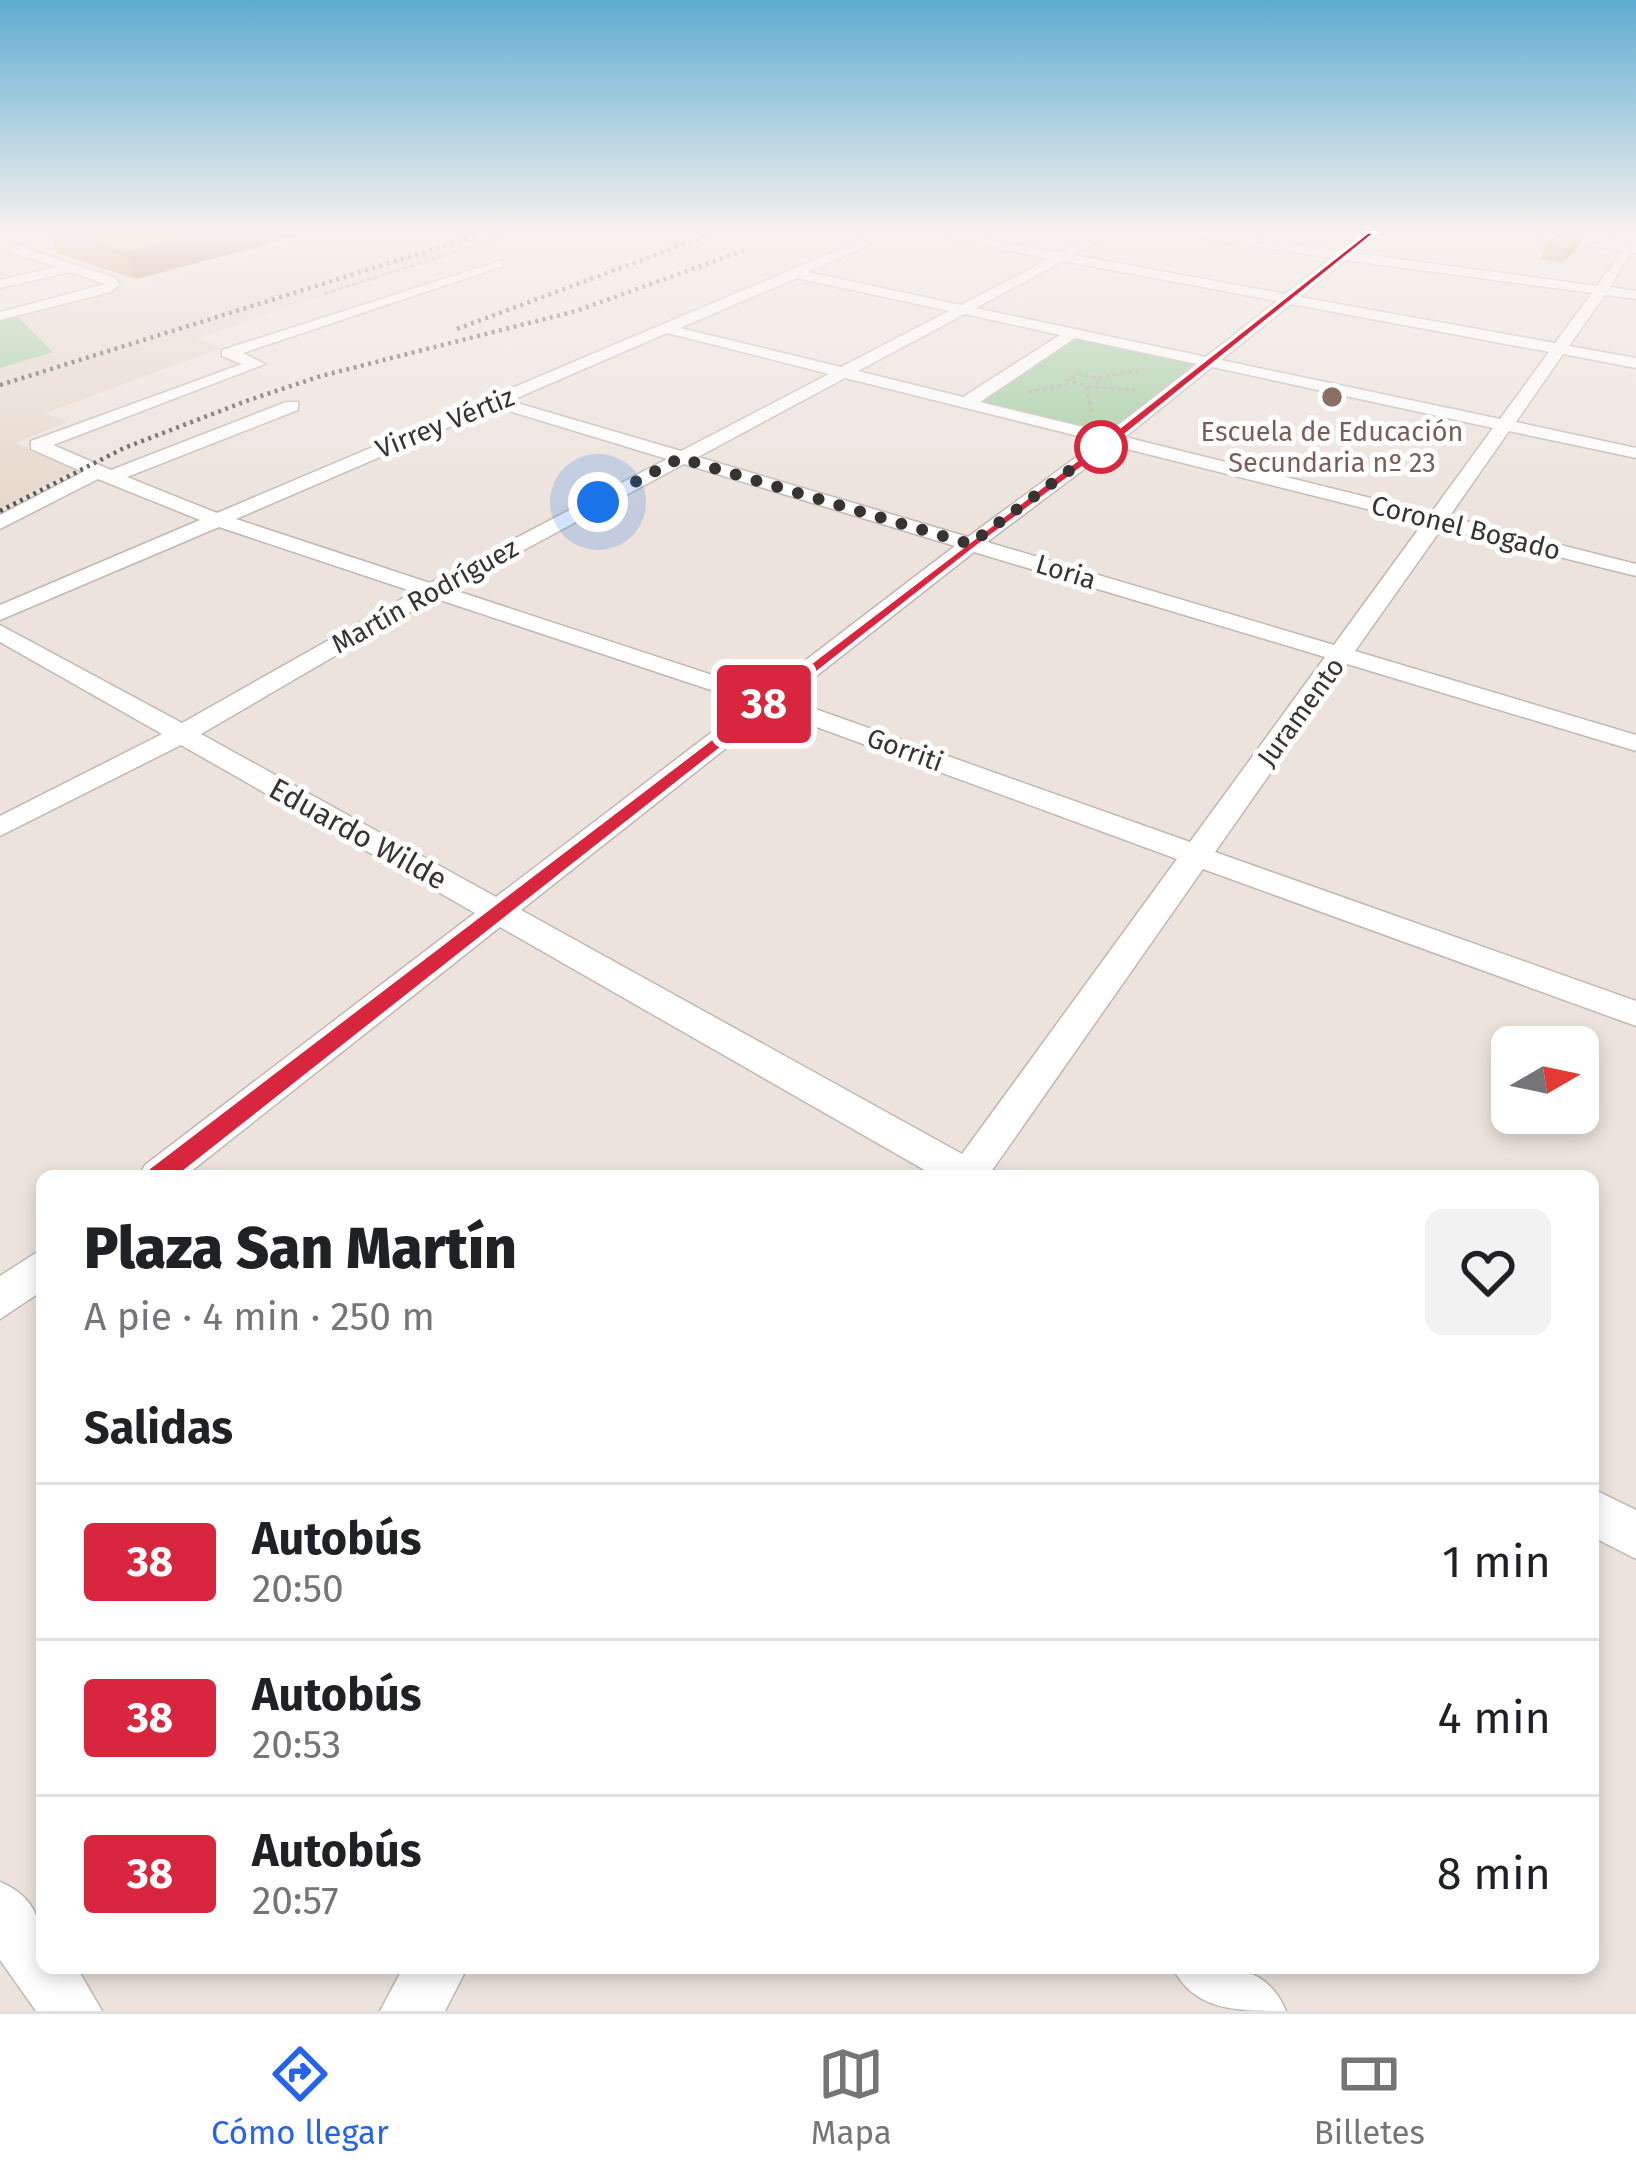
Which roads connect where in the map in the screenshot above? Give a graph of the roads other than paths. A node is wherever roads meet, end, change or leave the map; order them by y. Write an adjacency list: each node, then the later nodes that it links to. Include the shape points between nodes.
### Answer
1 (306, 327): 21 (street, Gorriti, via 228,353 257,364 37,445)
2 (673, 327): 8 (street, Virrey Vértiz)
3 (932, 327): 13 (street, Martín Rodríguez)
4 (1050, 327): 9 (street)
5 (1252, 327): 11 (street)
6 (1443, 327): 10 (street)
7 (1573, 327): 10 (street, Juramento)
8 (668, 329): 13 (street, Coronel Bogado); 14 (street, Virrey Vértiz)
9 (1074, 332): 11 (street); 15 (street)
10 (1557, 348): 12 (street); 17 (street, Juramento)
11 (1209, 361): 17 (street); 18 (street)
12 (1636, 363)
13 (842, 372): 15 (street, Coronel Bogado); 20 (street, Martín Rodríguez)
14 (496, 402): 20 (street, Loria); 22 (street, Virrey Vértiz)
15 (968, 402): 18 (street, Coronel Bogado)
16 (292, 406): 21 (street)
17 (1506, 425): 19 (street); 23 (street, Juramento)
18 (1111, 440): 23 (street, Coronel Bogado); 25 (street)
19 (1636, 453)
20 (680, 458): 25 (street, Loria); 27 (street, Martín Rodríguez)
21 (104, 474): 22 (street, Gorriti); 24 (street)
22 (218, 516): 27 (street, Gorriti); 28 (street, Virrey Vértiz)
23 (1440, 521): 26 (street, Coronel Bogado); 30 (street, Juramento)
24 (0, 523)
25 (970, 544): 30 (street, Loria); 31 (street)
26 (1636, 570)
27 (433, 590): 31 (street, Gorriti); 32 (street, Martín Rodríguez)
28 (0, 613)
29 (0, 632): 32 (street, Eduardo Wilde)
30 (1343, 655): 33 (street, Loria); 35 (street, Juramento)
31 (768, 700): 35 (street, Gorriti); 36 (street)
32 (178, 736): 34 (street, Martín Rodríguez); 36 (street, Eduardo Wilde)
33 (1636, 743)
34 (0, 827)
35 (1197, 854): 37 (street, Gorriti); 40 (street, Juramento)
36 (497, 910): 38 (street); 39 (street, Eduardo Wilde)
37 (1636, 1014)
38 (166, 1170)
39 (956, 1170)
40 (971, 1170)
41 (36, 1272): 42 (street)
42 (0, 1300)
43 (1599, 1515): 44 (street)
44 (1636, 1535)
45 (0, 1911): 46 (street)
46 (36, 1961)
47 (45, 1974): 50 (street)
48 (434, 1974): 51 (street)
49 (1210, 1974): 52 (street)
50 (72, 2011)
51 (410, 2011)
52 (1256, 2011)

